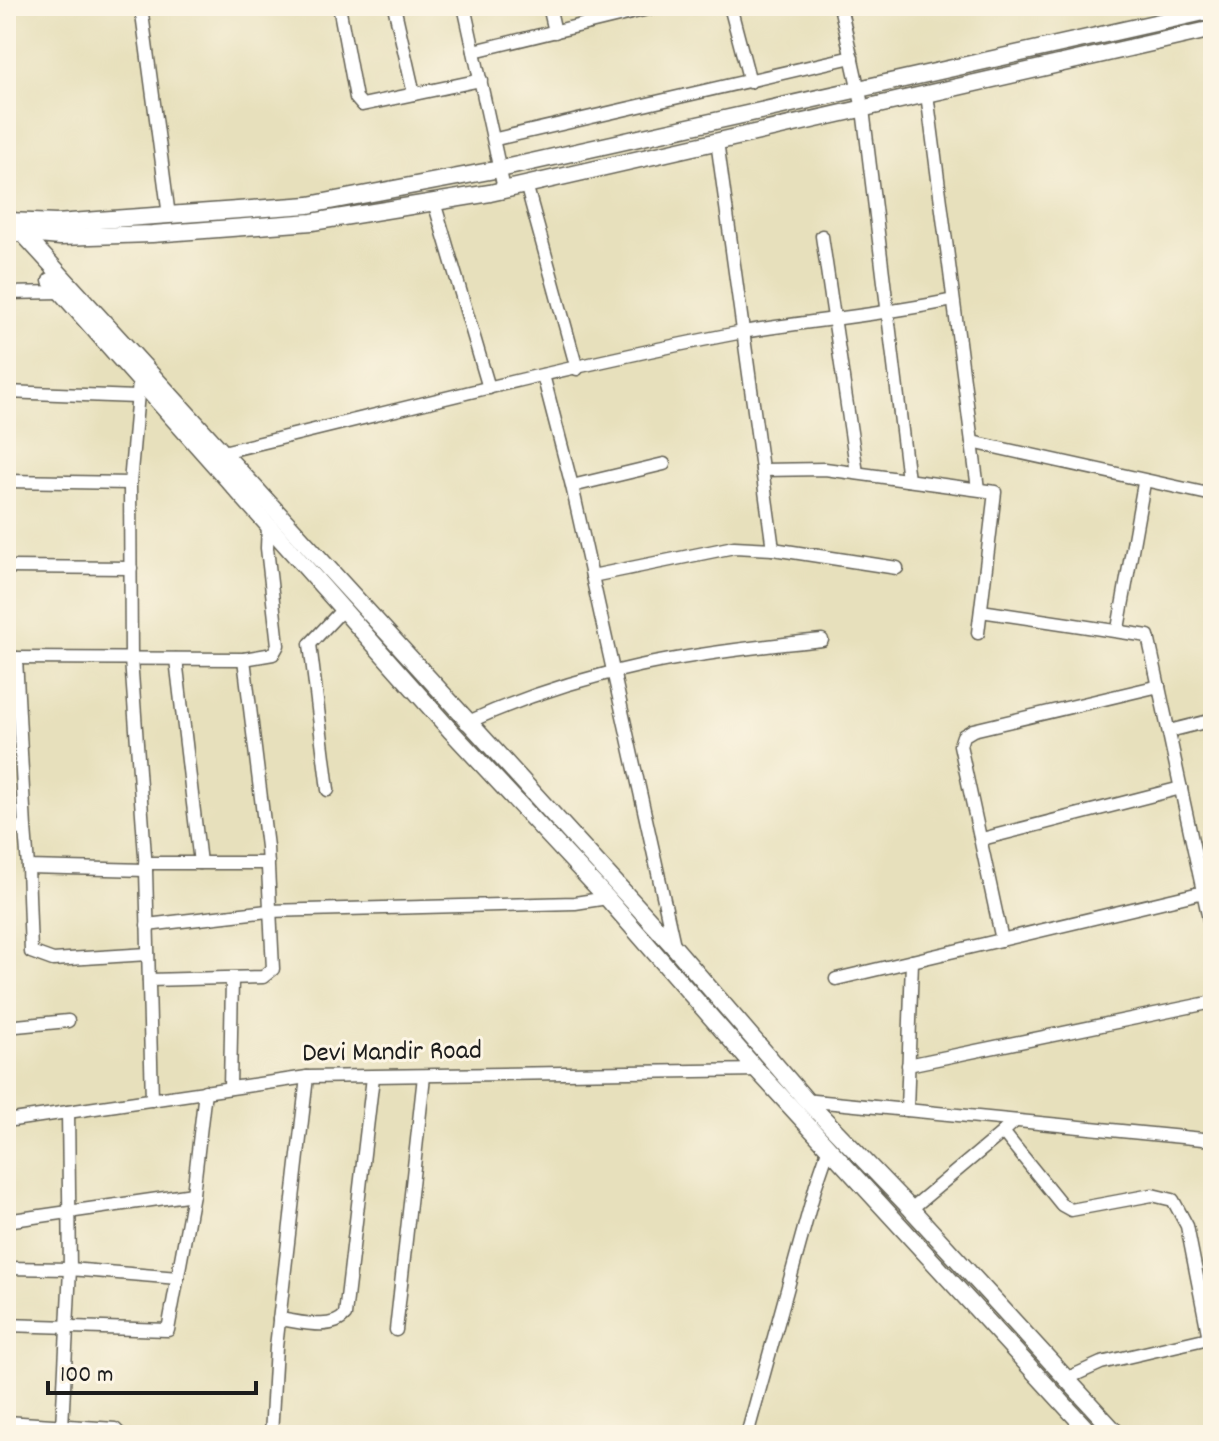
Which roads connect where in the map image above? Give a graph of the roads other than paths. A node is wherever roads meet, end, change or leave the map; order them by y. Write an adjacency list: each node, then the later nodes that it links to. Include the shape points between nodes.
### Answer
1 (141, 6): 26 (street)
2 (339, 6): 17 (street, via 359,103)
3 (394, 6): 17 (street)
4 (464, 6): 12 (street)
5 (549, 6): 11 (street)
6 (660, 6): 11 (street)
7 (730, 6): 15 (street)
8 (840, 6): 13 (street)
9 (1213, 10): 16 (street)
10 (1213, 29): 18 (street)
11 (555, 32): 12 (street)
12 (474, 51): 14 (street)
13 (852, 57): 15 (street); 16 (street)
14 (481, 80): 17 (street); 20 (street)
15 (750, 82): 20 (street)
16 (859, 90): 19 (street); 22 (street)
17 (414, 94)
18 (927, 94): 19 (street); 31 (street)
19 (863, 109): 21 (street); 32 (street)
20 (496, 139): 22 (street)
21 (717, 141): 23 (street); 34 (street)
22 (500, 169): 24 (street); 26 (street, via 309,205)
23 (526, 184): 24 (street); 35 (street)
24 (504, 189): 25 (street)
25 (434, 202): 27 (street, via 312,222 152,234); 37 (street)
26 (169, 216): 27 (street)
27 (9, 227): 29 (street); 41 (street)
28 (822, 236): 33 (street)
29 (61, 292): 30 (street); 38 (street)
30 (6, 293)
31 (953, 300): 32 (street); 40 (street)
32 (887, 314): 33 (street); 45 (street)
33 (833, 320): 34 (street); 44 (street)
34 (744, 332): 35 (street); 43 (street)
35 (577, 369): 36 (street)
36 (543, 375): 37 (street); 49 (street)
37 (489, 388): 41 (street)
38 (137, 390): 39 (street); 47 (street); 53 (street)
39 (6, 392)
40 (972, 442): 48 (street); 50 (street)
41 (223, 452): 52 (street)
42 (664, 464): 49 (street)
43 (762, 470): 44 (street); 54 (street)
44 (857, 473): 45 (street)
45 (908, 480): 50 (street)
46 (6, 481): 47 (street)
47 (130, 483): 56 (street)
48 (1144, 483): 51 (street); 61 (street)
49 (572, 486): 58 (street)
50 (978, 489): 60 (street, via 997,496)
51 (1213, 495)
52 (271, 504): 53 (street); 71 (street)
53 (268, 524): 59 (street); 67 (street, via 278,645 273,654)
54 (773, 549): 57 (street); 58 (street, via 734,547)
55 (6, 567): 56 (street)
56 (131, 568): 65 (street)
57 (897, 568)
58 (592, 576): 68 (street)
59 (344, 608): 74 (street, via 310,644); 83 (street)
60 (981, 611): 61 (street); 62 (street)
61 (1118, 629): 69 (street, via 1148,636)
62 (978, 633)
63 (822, 640): 68 (street, via 710,651)
64 (11, 658): 65 (street); 75 (street)
65 (131, 659): 66 (street); 81 (street)
66 (176, 659): 67 (street); 78 (street)
67 (244, 659): 79 (street)
68 (613, 670): 71 (street, via 526,695); 88 (street)
69 (1159, 686): 72 (street); 77 (street, via 963,736 960,745)
70 (1213, 720): 72 (street)
71 (466, 723): 88 (street)
72 (1169, 731): 73 (street)
73 (1181, 788): 77 (street); 82 (street)
74 (328, 790)
75 (25, 828): 76 (street); 80 (street)
76 (6, 830)
77 (982, 839): 87 (street)
78 (200, 863): 79 (street); 81 (street)
79 (268, 863): 84 (street)
80 (28, 867): 81 (street); 89 (street, via 31,952 53,960)
81 (146, 867): 86 (street)
82 (1204, 892): 85 (street); 87 (street)
83 (607, 898): 84 (street, via 529,905); 99 (street)
84 (268, 911): 86 (street); 91 (street, via 273,969 263,977)
85 (1210, 924)
86 (147, 925): 89 (street)
87 (1002, 940): 90 (street)
88 (675, 948): 98 (street)
89 (148, 954): 93 (street)
90 (912, 961): 92 (street); 97 (street)
91 (232, 979): 93 (street); 103 (street)
92 (836, 979)
93 (149, 980): 106 (street)
94 (1213, 1002): 97 (street)
95 (68, 1021): 96 (street)
96 (6, 1027)
97 (908, 1065): 108 (street)
98 (781, 1069): 99 (street, Devi Mandir Road); 107 (street)
99 (757, 1070): 100 (street, Devi Mandir Road); 105 (street)
100 (424, 1076): 102 (street, Devi Mandir Road); 125 (street)
101 (307, 1077): 102 (street, Devi Mandir Road); 103 (street, Devi Mandir Road); 122 (street)
102 (373, 1077): 122 (street, via 345,1315 328,1324)
103 (230, 1088): 104 (street, Devi Mandir Road)
104 (205, 1091): 106 (street, Devi Mandir Road); 115 (street)
105 (785, 1098): 107 (street); 114 (street)
106 (152, 1100): 109 (street, Devi Mandir Road)
107 (806, 1100): 108 (street); 116 (street)
108 (907, 1110): 111 (street)
109 (68, 1112): 110 (street, Devi Mandir Road); 117 (street)
110 (6, 1121)
111 (1015, 1121): 112 (street); 113 (street)
112 (1003, 1132): 116 (street); 126 (street, via 1071,1210 1152,1195 1173,1200 1187,1226)
113 (1213, 1140)
114 (829, 1147): 132 (street); 133 (street)
115 (193, 1194): 117 (street); 121 (street)
116 (911, 1209): 127 (street)
117 (70, 1211): 118 (street); 120 (street)
118 (6, 1221)
119 (6, 1268): 120 (street)
120 (70, 1269): 121 (street); 124 (street)
121 (178, 1278): 124 (street, via 168,1330)
122 (279, 1319): 131 (street)
123 (6, 1325): 124 (street)
124 (67, 1330): 129 (street)
125 (396, 1330)
126 (1211, 1337): 127 (street, via 1101,1363)
127 (1068, 1378): 134 (street)
128 (6, 1422): 129 (street)
129 (62, 1427): 130 (street, via 115,1429)
130 (121, 1435)
131 (271, 1435)
132 (747, 1435)
133 (1092, 1435)
134 (1118, 1435)

